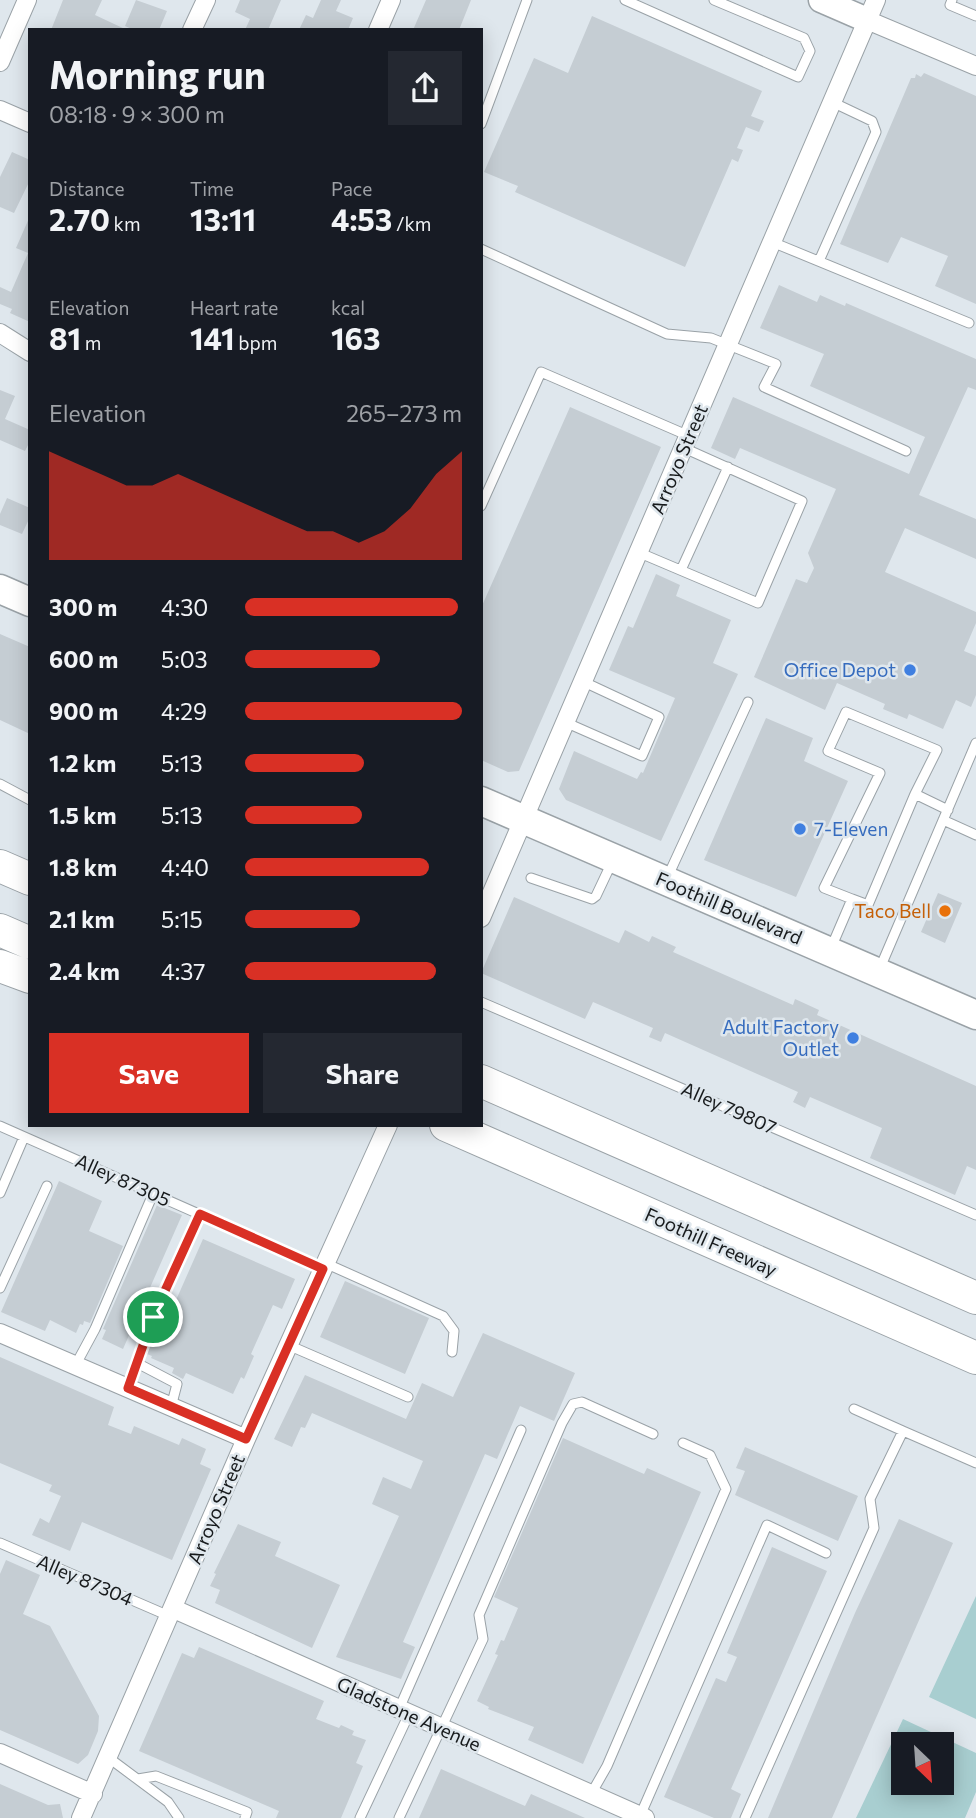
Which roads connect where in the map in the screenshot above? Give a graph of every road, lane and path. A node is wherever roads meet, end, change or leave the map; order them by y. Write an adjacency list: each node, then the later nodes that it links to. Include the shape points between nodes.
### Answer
1 (27, 0): 14 (street)
2 (206, 0): 12 (street)
3 (391, 0): 13 (street)
4 (527, 0): 18 (lane)
5 (625, 0): 9 (lane, via 798,77 810,51 804,38)
6 (713, 0): 9 (lane)
7 (821, 0): 10 (street)
8 (952, 0): 11 (lane, via 950,5)
9 (728, 3)
10 (871, 10): 15 (street); 16 (street, Arroyo Street)
11 (976, 16)
12 (193, 28)
13 (379, 28)
14 (0, 62)
15 (976, 66)
16 (832, 102): 20 (street, Arroyo Street); 22 (lane, via 872,121 876,132)
17 (0, 110): 19 (street)
18 (483, 119)
19 (28, 122)
20 (772, 242): 22 (lane); 25 (street, Arroyo Street)
21 (483, 250): 25 (lane, via 667,334)
22 (819, 261): 23 (lane)
23 (969, 323)
24 (0, 333): 26 (street)
25 (729, 343): 27 (street, Arroyo Street); 28 (lane, via 776,364 764,387)
26 (28, 351)
27 (687, 442): 29 (lane); 30 (lane, via 541,372); 31 (street, Arroyo Street)
28 (906, 451)
29 (728, 467): 32 (lane); 32 (lane, via 802,501 758,603)
30 (483, 502)
31 (640, 553): 32 (lane); 35 (street, Arroyo Street)
32 (681, 570)
33 (0, 589): 34 (main road)
34 (28, 601)
35 (584, 682): 37 (street, Arroyo Street); 37 (lane, via 659,718 642,756)
36 (748, 702): 51 (lane)
37 (567, 723): 44 (street, Arroyo Street)
38 (976, 743): 43 (lane)
39 (0, 784): 41 (lane)
40 (915, 794): 43 (lane); 52 (lane, via 868,905); 52 (lane, via 937,750 846,712 828,751 880,774 824,888)
41 (28, 799)
42 (483, 802): 44 (main road, Foothill Boulevard)
43 (948, 810): 45 (lane)
44 (525, 820): 47 (main road, Foothill Boulevard); 53 (street, Arroyo Street)
45 (943, 820): 46 (lane); 58 (lane)
46 (976, 835)
47 (613, 859): 50 (lane, via 592,899); 51 (main road, Foothill Boulevard)
48 (0, 866): 49 (highway)
49 (28, 878)
50 (531, 878)
51 (666, 881): 56 (main road, Foothill Boulevard)
52 (852, 899): 56 (lane)
53 (483, 914)
54 (0, 930): 55 (highway)
55 (28, 942)
56 (830, 952): 58 (main road, Foothill Boulevard)
57 (0, 966): 59 (highway)
58 (878, 973): 61 (main road, Foothill Boulevard)
59 (28, 976)
60 (483, 1003): 71 (lane, Alley 79807)
61 (976, 1015)
62 (483, 1082): 74 (highway)
63 (0, 1126): 66 (lane, Alley 87305)
64 (387, 1127): 72 (street, Arroyo Street)
65 (451, 1127): 78 (highway, Foothill Freeway)
66 (24, 1137): 68 (lane); 69 (lane, Alley 87305)
67 (47, 1186): 73 (lane)
68 (0, 1193)
69 (153, 1194): 70 (lane, Alley 87305); 80 (lane)
70 (200, 1214): 72 (lane, Alley 87305); 79 (lane)
71 (976, 1214)
72 (324, 1266): 76 (street, Arroyo Street); 77 (lane, Alley 87305, via 443,1316 454,1331)
73 (0, 1288)
74 (976, 1298)
75 (0, 1333): 80 (street)
76 (288, 1345): 82 (lane); 88 (street, Arroyo Street)
77 (452, 1352)
78 (976, 1358)
79 (137, 1363): 81 (lane); 83 (lane, via 177,1384)
80 (75, 1366): 81 (street)
81 (128, 1388): 83 (street)
82 (408, 1397)
83 (171, 1407): 88 (street)
84 (854, 1409): 86 (lane)
85 (521, 1430): 94 (lane)
86 (903, 1431): 90 (lane); 108 (lane, via 870,1499 874,1528)
87 (653, 1434): 95 (lane, via 582,1402 573,1404 479,1615 483,1639)
88 (246, 1439): 93 (street, Arroyo Street)
89 (684, 1443): 100 (lane, via 710,1455 726,1489)
90 (976, 1463)
91 (0, 1543): 93 (lane, Alley 87304)
92 (826, 1553): 102 (lane, via 767,1525)
93 (172, 1613): 94 (street, Gladstone Avenue); 97 (street, Arroyo Street)
94 (404, 1712): 95 (street, Gladstone Avenue); 106 (lane)
95 (440, 1728): 100 (street, Gladstone Avenue); 107 (lane)
96 (0, 1753): 99 (street)
97 (109, 1758): 98 (lane); 99 (street, Arroyo Street)
98 (138, 1779): 104 (lane, via 168,1802); 105 (lane, via 156,1776 247,1812)
99 (93, 1794): 103 (street, Arroyo Street)
100 (592, 1794): 101 (street, Gladstone Avenue)
101 (617, 1812): 102 (street, Gladstone Avenue)
102 (643, 1817)
103 (81, 1818)
104 (179, 1818)
105 (245, 1818)
106 (360, 1818)
107 (399, 1818)
108 (745, 1818)

